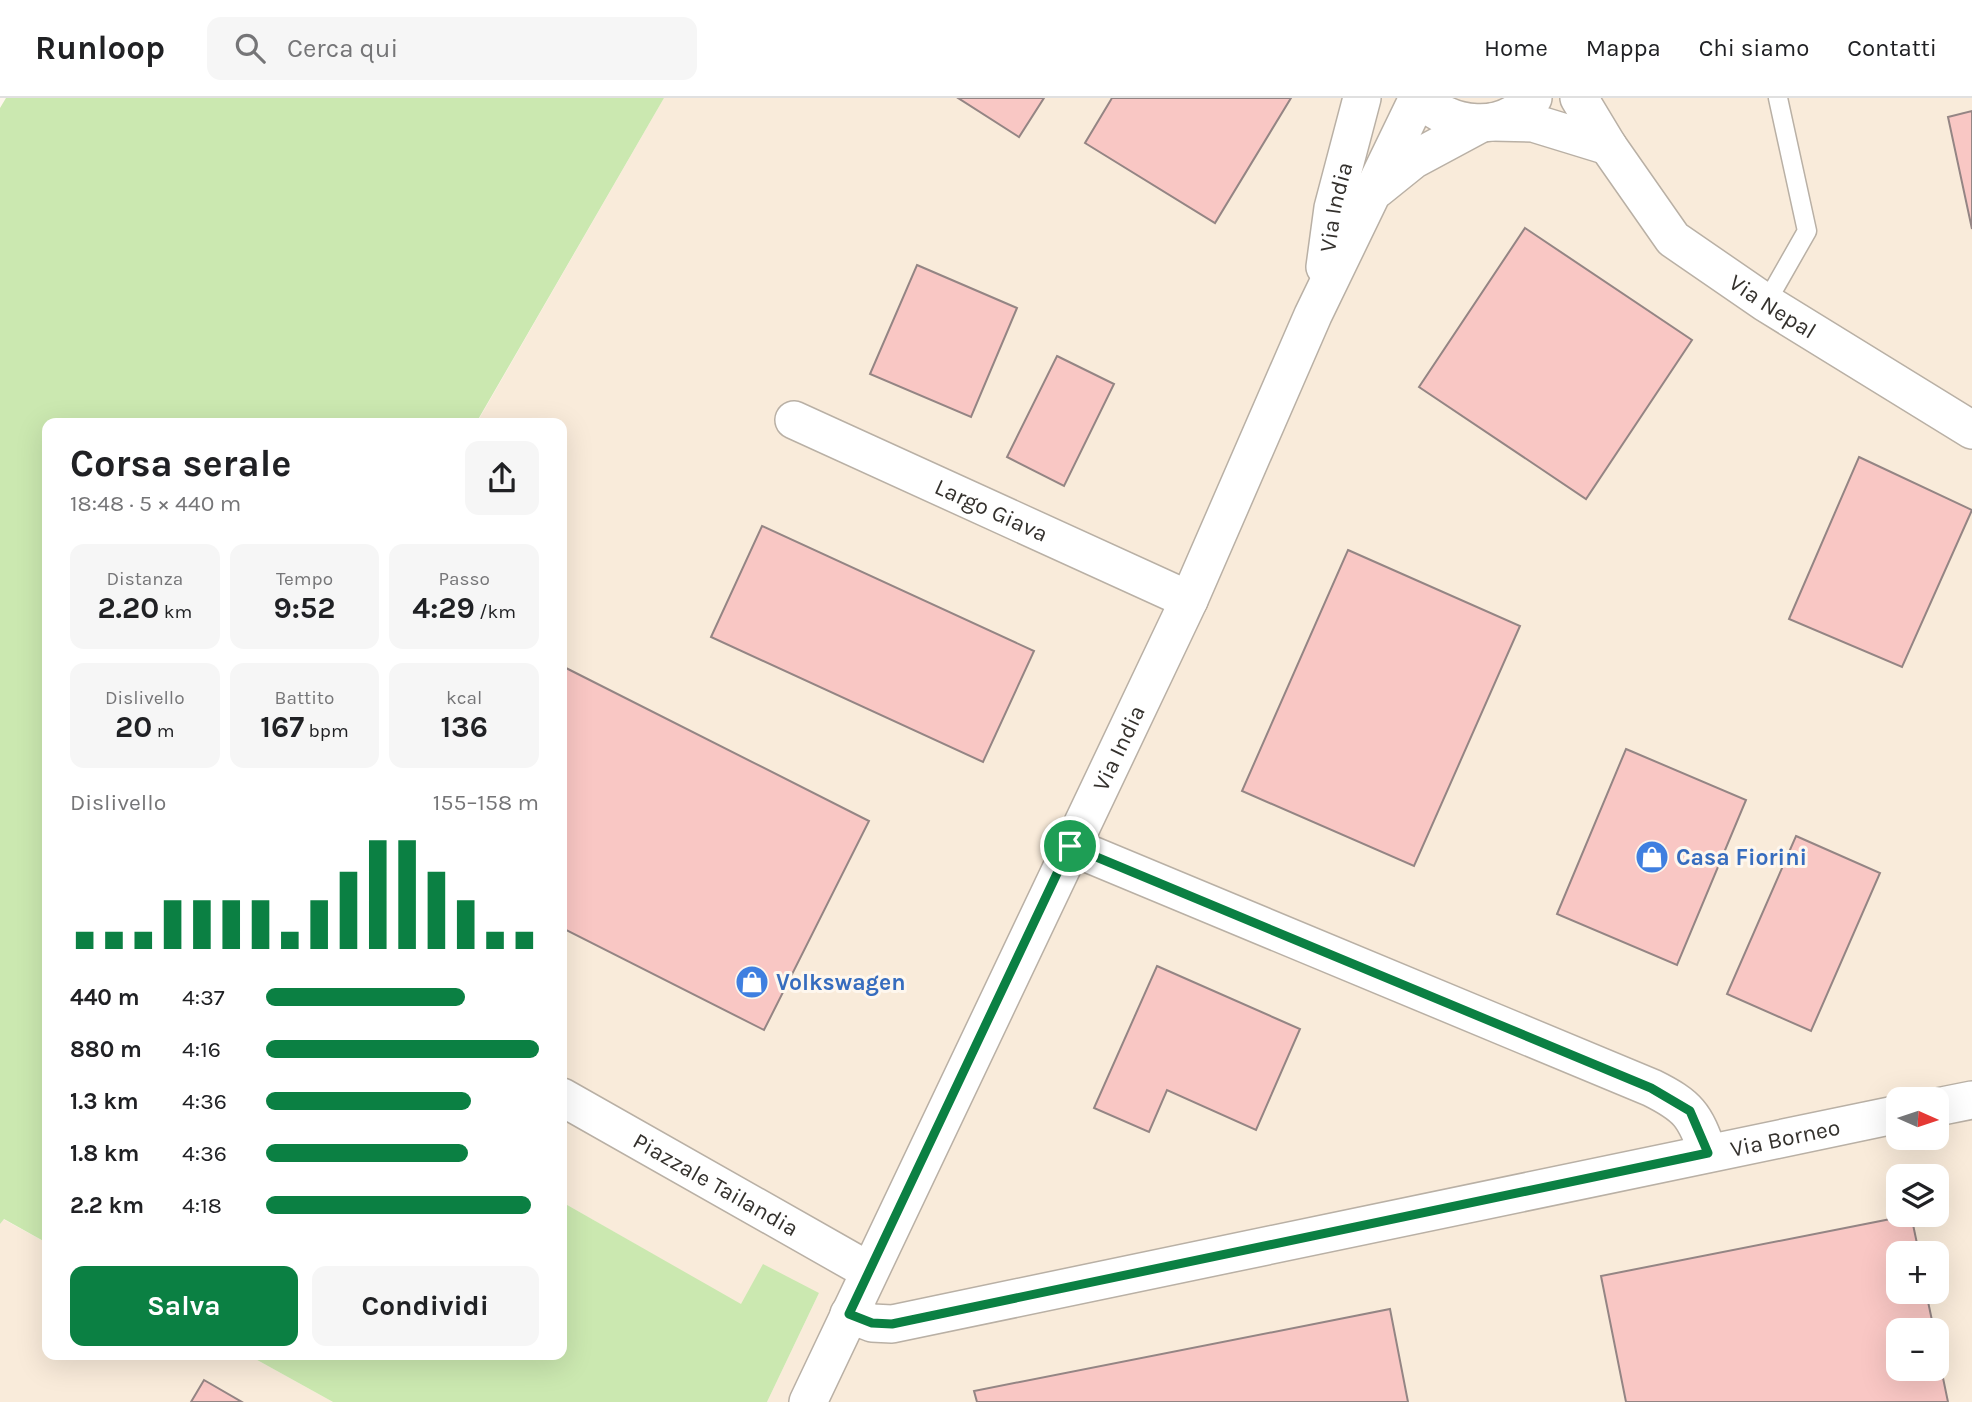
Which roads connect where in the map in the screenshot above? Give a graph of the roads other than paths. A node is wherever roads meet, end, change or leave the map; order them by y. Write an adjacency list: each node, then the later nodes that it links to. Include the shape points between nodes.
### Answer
1 (1362, 98): 10 (street, Via India, via 1333,208)
2 (1418, 98): 6 (street, via 1457,121); 8 (street, Via India)
3 (1533, 98): 6 (street, via 1513,114)
4 (1579, 98): 7 (street, Via Nepal)
5 (1778, 98): 9 (lane, via 1807,231)
6 (1486, 123): 7 (street, via 1532,122); 8 (street, Via India, via 1413,160)
7 (1608, 146): 9 (street, Via Nepal, via 1674,239)
8 (1374, 191): 10 (street, Via India)
9 (1766, 303): 12 (street, Via Nepal)
10 (1313, 316): 13 (street, Via India)
11 (794, 420): 13 (street, Largo Giava)
12 (1969, 424)
13 (1189, 600): 14 (street, Via India)
14 (1070, 846): 19 (street, via 1662,1094 1690,1111); 20 (street, Via India)
15 (567, 1100): 20 (street, Piazzale Tailandia)
16 (1972, 1100): 17 (street)
17 (1950, 1104)
18 (1886, 1117): 19 (street, Via Borneo)
19 (1708, 1153): 21 (street, Via Borneo, via 892,1324 872,1323)
20 (869, 1271): 21 (street, Via India)
21 (849, 1314): 22 (street, Via India)
22 (807, 1402)

